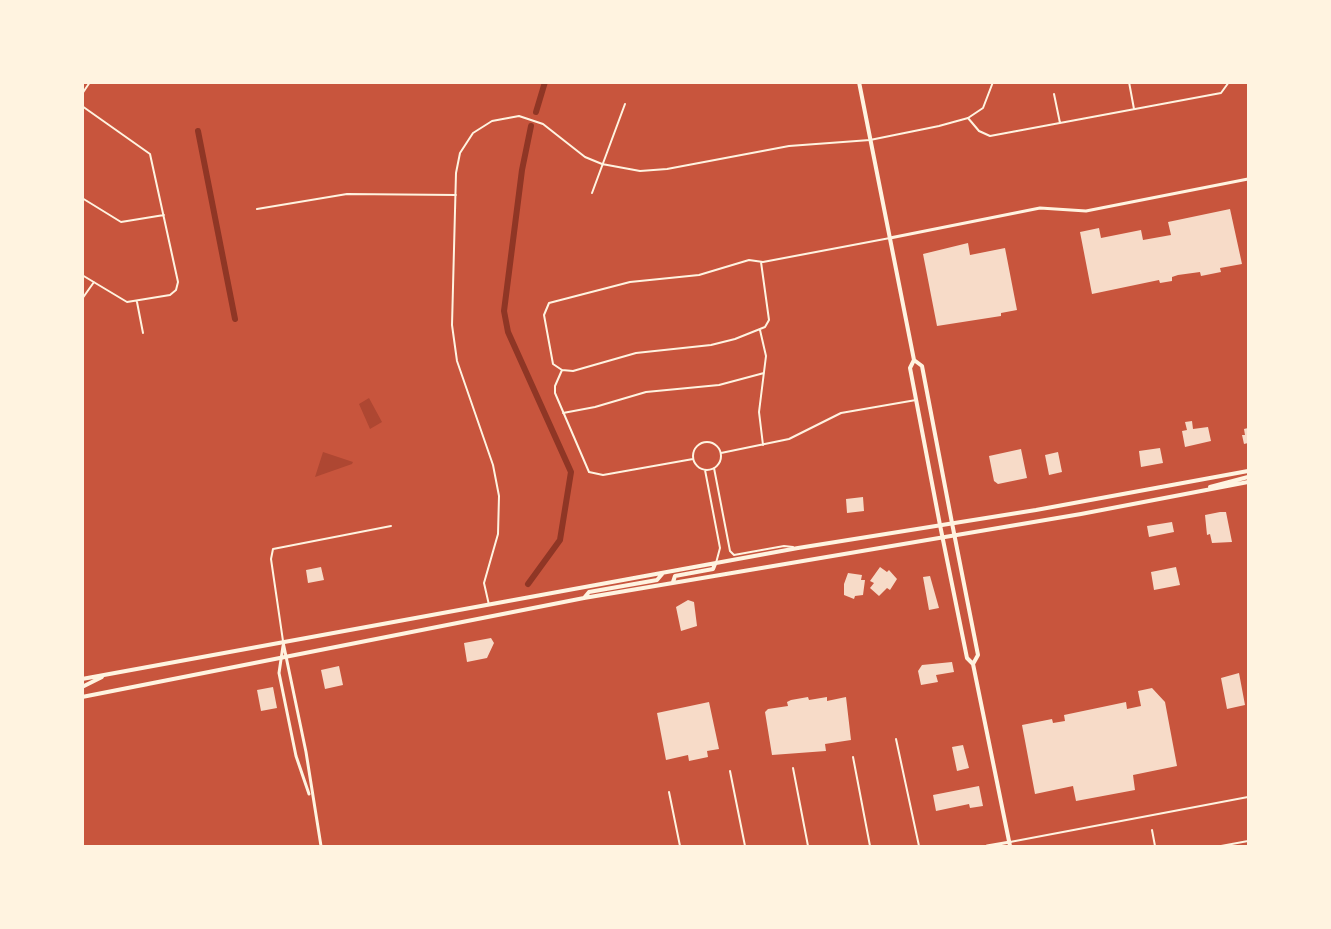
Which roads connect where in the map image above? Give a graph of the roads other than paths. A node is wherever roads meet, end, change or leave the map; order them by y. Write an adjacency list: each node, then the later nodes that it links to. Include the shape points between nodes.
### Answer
1 (90, 82): 6 (street)
2 (859, 82): 13 (main road)
3 (993, 82): 11 (street, via 982,108)
4 (1129, 82): 10 (street)
5 (1229, 84): 10 (street, via 1221,93)
6 (82, 93)
7 (1054, 94): 12 (street)
8 (625, 104): 14 (street)
9 (82, 106): 20 (street, via 150,154)
10 (1134, 110): 12 (street)
11 (969, 118): 12 (street, via 982,134 990,136); 13 (street)
12 (1060, 124)
13 (870, 140): 14 (street, via 789,146 667,169 640,171); 21 (main road)
14 (602, 164): 16 (street); 17 (street, via 585,157 536,120 501,117 473,133 460,153)
15 (1248, 179): 21 (street, via 1086,211 1027,210)
16 (592, 193)
17 (456, 195): 19 (street, via 347,194); 53 (street, via 453,342 493,465 499,496 498,534 484,583)
18 (82, 198): 20 (street, via 121,222)
19 (257, 209)
20 (164, 215): 26 (street, via 178,282 176,290 170,295)
21 (890, 238): 22 (street); 29 (main road)
22 (761, 262): 27 (street, via 769,320); 30 (street, via 737,262 699,275 630,282 547,305 544,315 553,364)
23 (82, 275): 24 (street)
24 (93, 282): 25 (street); 26 (street, via 117,298)
25 (82, 299)
26 (137, 302): 28 (street)
27 (760, 330): 30 (street, via 711,345 636,353); 31 (street, via 766,356)
28 (143, 333)
29 (914, 360): 32 (main road, via 910,368); 43 (main road, via 921,366)
30 (562, 370): 33 (street, via 555,393)
31 (764, 373): 33 (street, via 719,385 646,392); 34 (street, via 759,412)
32 (916, 400): 34 (street, via 841,413 789,439); 44 (main road)
33 (563, 413): 36 (street, via 589,472 594,474)
34 (763, 446): 35 (street)
35 (721, 453): 36 (street, via 715,443 703,442 696,446); 37 (street)
36 (693, 459): 38 (street)
37 (714, 468): 38 (street); 48 (street, via 730,551 734,555 784,546)
38 (705, 470): 49 (street, via 720,548)
39 (1248, 471): 43 (main road)
40 (1248, 477): 42 (main road)
41 (1248, 482): 42 (main road)
42 (1204, 490): 46 (main road)
43 (952, 523): 44 (main road); 46 (main road)
44 (940, 525): 47 (main road); 48 (main road)
45 (391, 526): 54 (street, via 273,549 270,559)
46 (955, 536): 47 (main road); 57 (main road, via 978,655)
47 (943, 537): 51 (main road); 57 (main road, via 967,658)
48 (798, 548): 49 (main road)
49 (715, 564): 50 (main road); 51 (main road, via 713,569 675,576)
50 (663, 573): 52 (main road, via 657,580 589,592); 53 (main road)
51 (673, 582): 52 (main road)
52 (584, 598): 55 (main road)
53 (489, 605): 54 (main road)
54 (283, 641): 55 (street); 56 (street); 58 (main road)
55 (286, 658): 56 (main road); 68 (street)
56 (281, 659): 61 (main road); 68 (street, via 279,674 294,745)
57 (973, 664): 71 (main road)
58 (108, 675): 59 (main road); 60 (main road)
59 (82, 680)
60 (82, 687)
61 (82, 697)
62 (896, 739): 77 (street)
63 (853, 757): 76 (street)
64 (793, 768): 75 (street)
65 (730, 771): 74 (street)
66 (669, 792): 73 (street)
67 (1248, 797): 71 (street)
68 (312, 802): 72 (street)
69 (1152, 830): 79 (street)
70 (1248, 841): 80 (street)
71 (1010, 844): 78 (street)
72 (321, 846)
73 (680, 846)
74 (745, 846)
75 (808, 846)
76 (870, 846)
77 (919, 846)
78 (987, 846)
79 (1155, 846)
80 (1221, 846)

